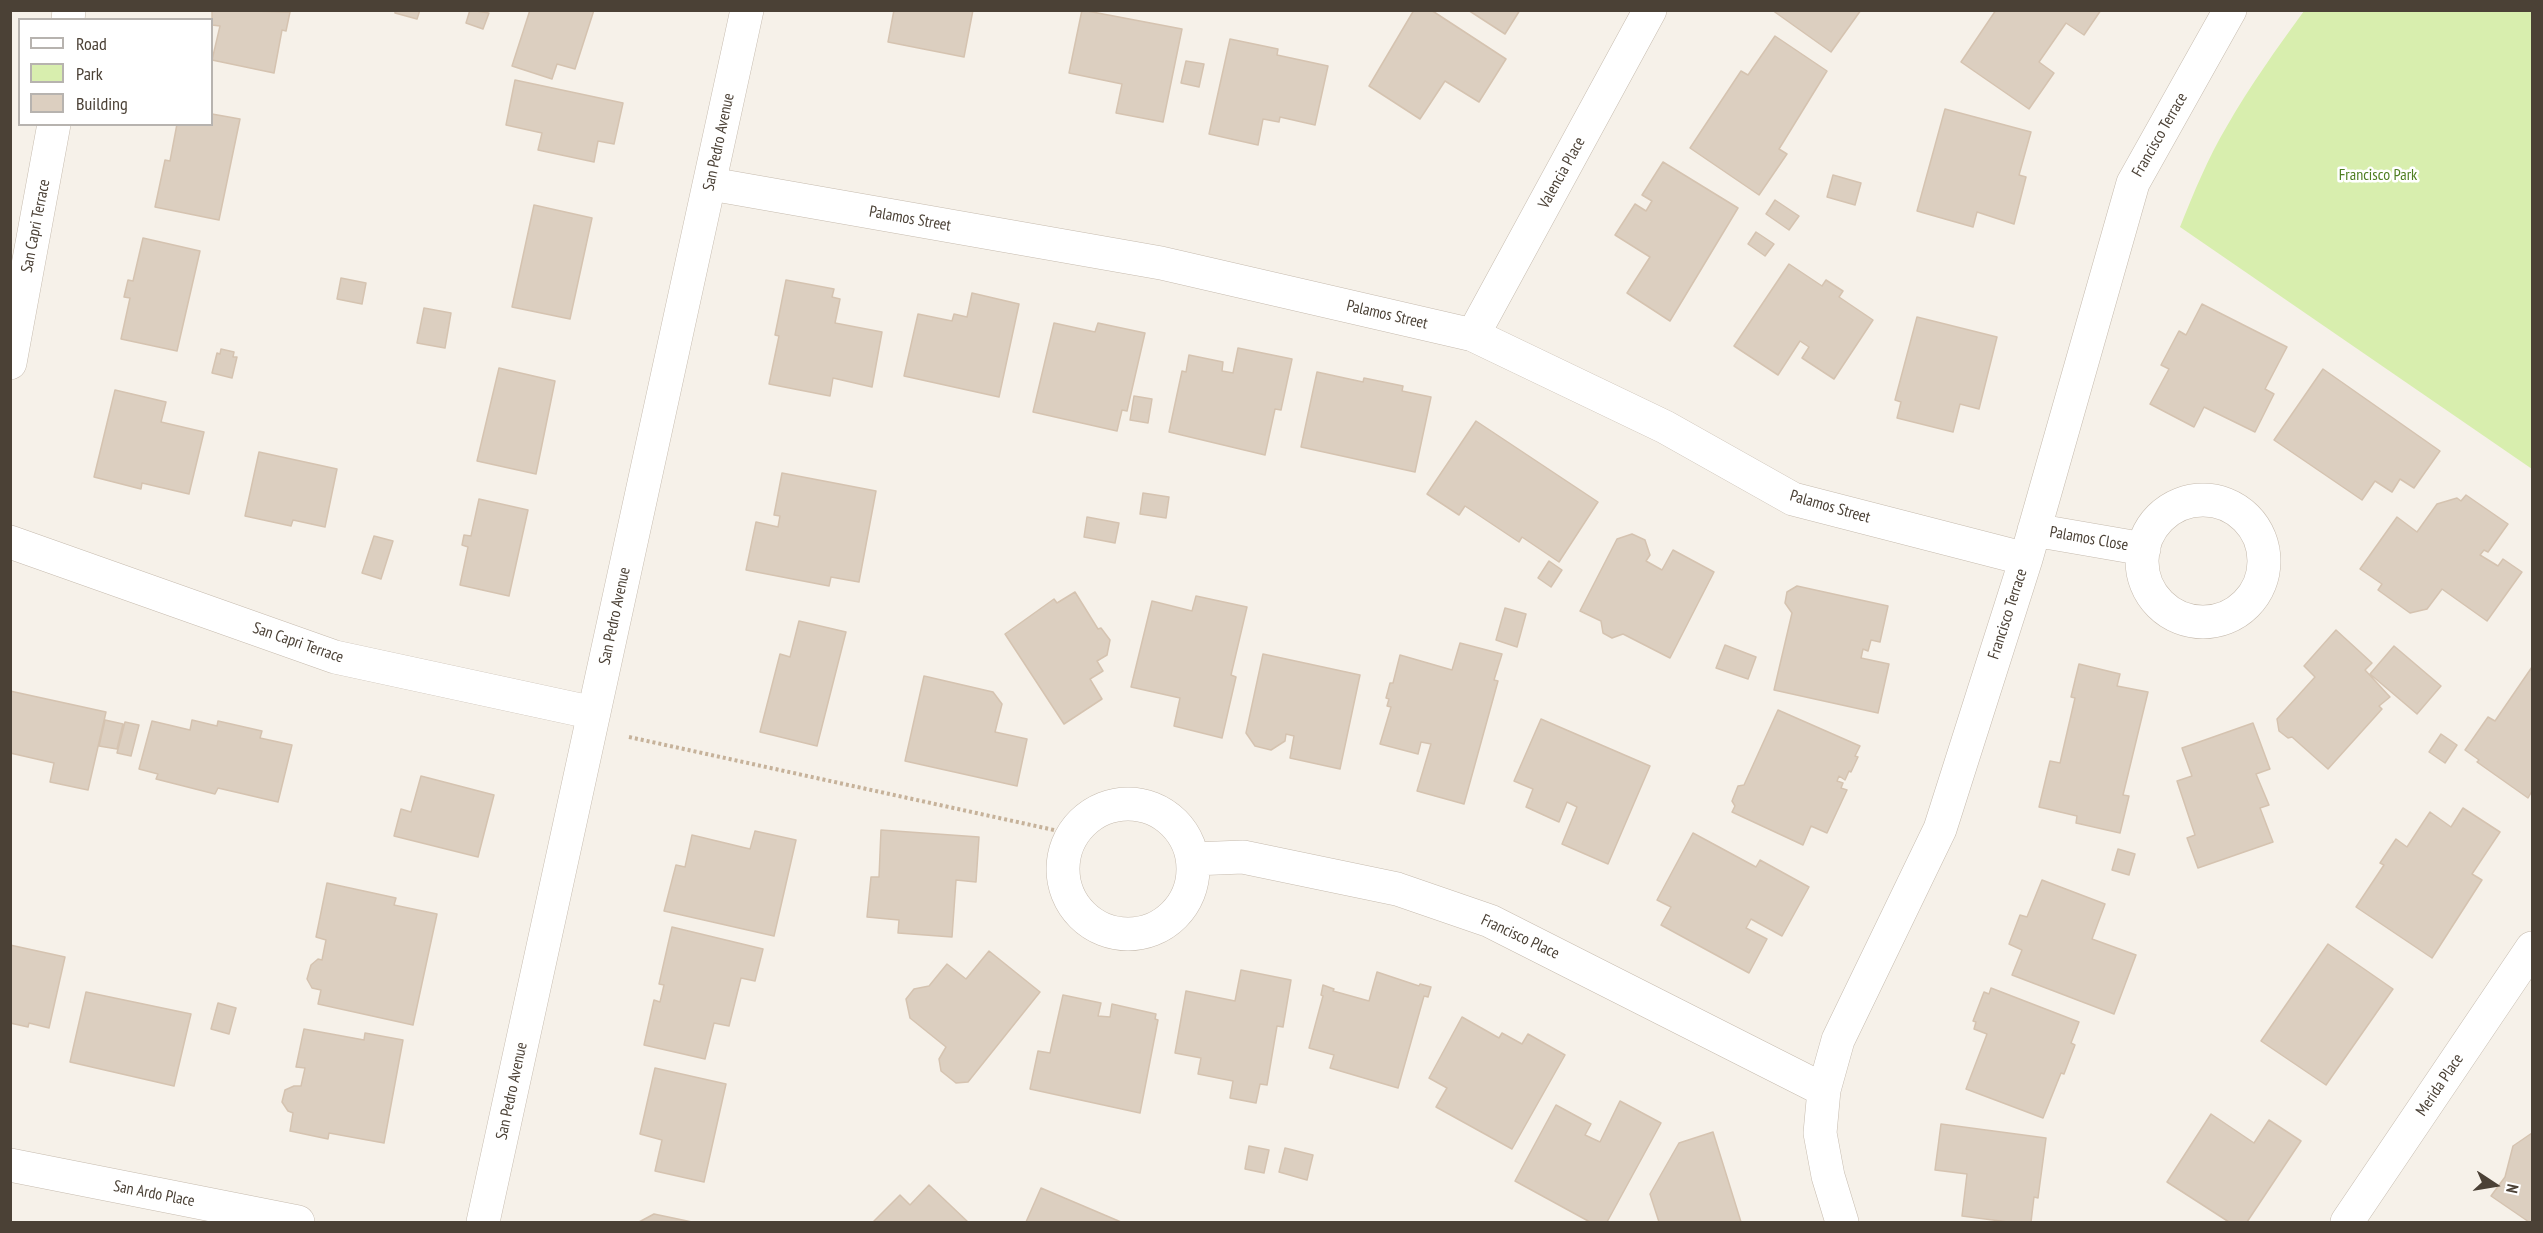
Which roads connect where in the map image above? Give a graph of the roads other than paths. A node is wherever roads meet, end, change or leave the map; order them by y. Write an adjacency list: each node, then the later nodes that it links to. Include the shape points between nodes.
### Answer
1 (747, 10): 5 (street, San Pedro Avenue)
2 (1650, 10): 6 (street, Valencia Place)
3 (2230, 10): 9 (street, Francisco Terrace, via 2133,183)
4 (54, 126): 7 (street, San Capri Terrace)
5 (711, 184): 6 (street, Palamos Street, via 1161,263); 11 (street, San Pedro Avenue)
6 (1473, 335): 9 (street, Palamos Street, via 1665,427 1793,499)
7 (10, 363)
8 (10, 542): 11 (street, San Capri Terrace, via 335,657)
9 (2030, 544): 10 (street, Palamos Close); 14 (street, Francisco Terrace, via 1940,829 1839,1040)
10 (2144, 549)
11 (594, 713): 17 (street, San Pedro Avenue)
12 (1193, 859): 12 (street, via 1192,881 1185,902 1171,919 1153,931 1109,933 1074,908 1064,888 1062,866 1067,844 1078,826 1094,813 1114,805 1135,804 1156,810 1174,822); 14 (street, Francisco Place, via 1243,857 1397,890 1490,921)
13 (2532, 948): 19 (street, Merida Place)
14 (1824, 1090): 18 (street, Francisco Terrace, via 1820,1133)
15 (10, 1165): 16 (street, San Ardo Place)
16 (298, 1222)
17 (483, 1222)
18 (1842, 1222)
19 (2347, 1222)

